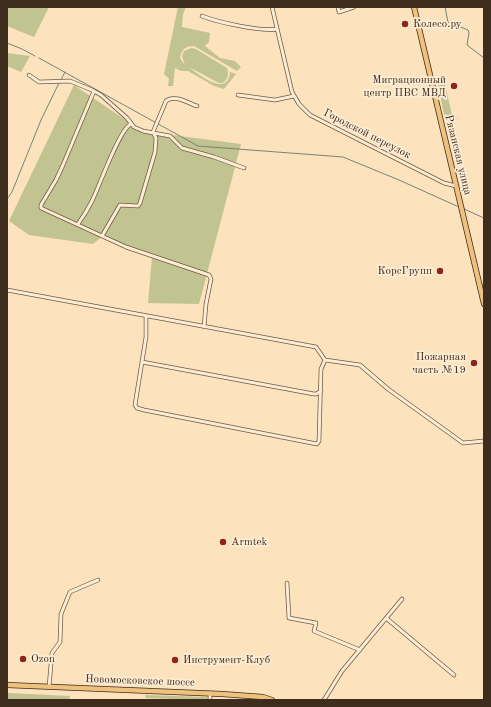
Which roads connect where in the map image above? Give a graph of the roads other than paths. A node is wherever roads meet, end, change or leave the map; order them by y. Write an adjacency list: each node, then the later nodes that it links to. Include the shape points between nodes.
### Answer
1 (272, 7): 6 (street, Городской переулок)
2 (338, 7): 3 (street, via 339,12)
3 (354, 7)
4 (414, 7): 15 (main road, Рязанская улица)
5 (202, 16): 6 (street, via 267,30)
6 (277, 29): 10 (street, Городской переулок)
7 (29, 76): 8 (street, via 39,82 70,81)
8 (94, 91): 12 (street); 16 (street, via 63,165 41,206 44,210)
9 (238, 96): 10 (street, via 275,100)
10 (294, 96): 15 (street, Городской переулок, via 310,116 444,183)
11 (197, 106): 13 (street, via 169,98)
12 (131, 124): 13 (street, via 143,131); 16 (street, via 126,128 92,201)
13 (153, 132): 14 (street, via 170,136 182,148); 17 (street, via 156,138 155,152 140,203 138,206 120,205)
14 (244, 168)
15 (456, 186): 19 (main road, Рязанская улица)
16 (78, 224): 17 (street)
17 (102, 236): 21 (street, via 209,275 211,279)
18 (7, 290): 20 (street)
19 (484, 304)
20 (146, 316): 21 (street); 23 (street, via 147,328)
21 (204, 327): 22 (street, via 316,347)
22 (325, 360): 24 (street, via 321,369); 25 (street, via 360,365 388,389 463,443)
23 (142, 362): 24 (street, via 314,394); 24 (street, via 135,405 137,408 317,444)
24 (321, 391)
25 (484, 441)
26 (98, 580): 33 (street, via 70,592 61,614 60,642 52,653)
27 (287, 583): 30 (street, via 289,618 316,623 314,631)
28 (402, 599): 29 (street)
29 (386, 618): 30 (street); 31 (street)
30 (360, 650): 37 (street, via 342,671)
31 (454, 675)
32 (7, 685): 33 (main road, Новомосковское шоссе)
33 (49, 687): 34 (main road, Новомосковское шоссе)
34 (210, 693): 35 (street); 36 (main road, Новомосковское шоссе, via 258,696)
35 (210, 700)
36 (272, 700)
37 (324, 700)

